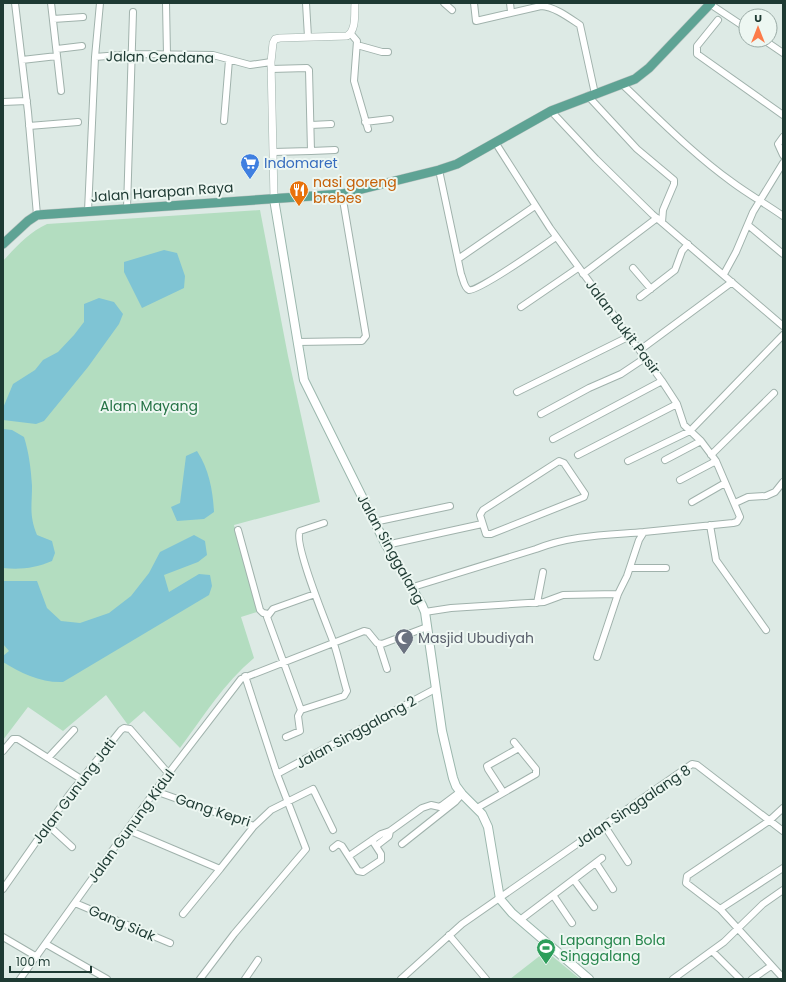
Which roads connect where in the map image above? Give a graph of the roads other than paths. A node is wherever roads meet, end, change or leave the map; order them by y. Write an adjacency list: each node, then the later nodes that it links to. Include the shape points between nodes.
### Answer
1 (15, 3): 27 (street)
2 (51, 3): 15 (street)
3 (100, 3): 26 (street)
4 (166, 3): 25 (street)
5 (306, 3): 19 (street)
6 (355, 3): 18 (street)
7 (444, 3): 11 (street)
8 (474, 3): 13 (street, via 476,21)
9 (510, 3): 13 (street)
10 (711, 3): 17 (street); 30 (main road, Jalan Harapan Raya, via 649,68 635,79)
11 (452, 10)
12 (133, 12): 24 (street)
13 (511, 12): 32 (street, via 548,6 580,25)
14 (83, 17): 15 (street)
15 (53, 19): 23 (street)
16 (718, 20): 36 (street, via 697,46 697,54)
17 (738, 22)
18 (351, 34): 19 (street, via 344,37); 20 (street, via 356,38)
19 (308, 37): 29 (street, via 275,39 272,43)
20 (357, 45): 22 (street); 40 (street, via 354,81)
21 (82, 46): 23 (street)
22 (388, 52)
23 (57, 53): 27 (street); 31 (street)
24 (132, 54): 25 (street, Jalan Cendana); 26 (street, Jalan Cendana); 57 (street)
25 (167, 55): 28 (street, Jalan Cendana, via 213,56)
26 (95, 57): 58 (street)
27 (22, 60): 33 (street)
28 (229, 60): 29 (street, Jalan Cendana); 38 (street)
29 (271, 66): 42 (street, Jalan Cendana, via 309,69); 49 (street)
30 (623, 84): 32 (main road, Jalan Harapan Raya); 55 (street, via 685,144 732,183)
31 (61, 91)
32 (592, 95): 35 (main road, Jalan Harapan Raya); 61 (street, via 637,149 674,180)
33 (27, 101): 34 (street); 43 (street)
34 (3, 102)
35 (551, 111): 46 (main road, Jalan Harapan Raya); 61 (street, via 596,160)
36 (783, 115)
37 (390, 119): 40 (street)
38 (224, 121)
39 (78, 122): 43 (street)
40 (365, 122): 44 (street)
41 (331, 124): 42 (street)
42 (311, 125): 48 (street)
43 (29, 126): 60 (street)
44 (368, 129)
45 (783, 138): 50 (street, via 778,144)
46 (495, 142): 52 (main road, Jalan Harapan Raya, via 457,164); 56 (street, Jalan Bukit Pasir)
47 (335, 150): 48 (street)
48 (311, 151): 49 (street)
49 (273, 152): 54 (street)
50 (783, 155)
51 (783, 163): 55 (street)
52 (439, 170): 53 (main road, Jalan Harapan Raya); 67 (street)
53 (342, 194): 54 (main road, Jalan Harapan Raya); 79 (street, via 366,336 362,341)
54 (274, 199): 57 (main road, Jalan Harapan Raya); 79 (main road, Jalan Singgalang)
55 (761, 200): 59 (street); 62 (street)
56 (535, 206): 63 (street, Jalan Bukit Pasir); 67 (street)
57 (127, 208): 58 (main road, Jalan Harapan Raya)
58 (88, 211): 60 (main road, Jalan Harapan Raya)
59 (783, 215)
60 (37, 216): 64 (main road, Jalan Harapan Raya, via 19,228)
61 (659, 220): 65 (street); 70 (street)
62 (748, 225): 66 (street); 71 (street)
63 (556, 237): 67 (street, via 472,291 466,288); 68 (street, Jalan Bukit Pasir)
64 (3, 244)
65 (688, 244): 71 (street); 73 (street, via 682,251 675,270)
66 (783, 254)
67 (458, 259)
68 (578, 268): 70 (street, Jalan Bukit Pasir); 75 (street)
69 (633, 268): 73 (street)
70 (583, 274): 78 (street, Jalan Bukit Pasir)
71 (724, 274): 72 (street)
72 (732, 282): 76 (street); 80 (street)
73 (651, 289): 74 (street)
74 (640, 297)
75 (520, 306)
76 (783, 326)
77 (783, 335): 87 (street)
78 (630, 336): 80 (street, Jalan Bukit Pasir); 83 (street)
79 (297, 342): 101 (main road, Jalan Singgalang, via 305,384)
80 (640, 350): 81 (street, Jalan Bukit Pasir)
81 (646, 358): 82 (street, Jalan Bukit Pasir); 86 (street, via 622,374 588,388)
82 (662, 381): 85 (street, Jalan Bukit Pasir); 88 (street)
83 (517, 392)
84 (774, 393): 90 (street)
85 (676, 404): 87 (street, Jalan Bukit Pasir, via 684,425); 91 (street)
86 (540, 414)
87 (690, 431): 89 (street, Jalan Bukit Pasir); 93 (street)
88 (553, 439)
89 (701, 441): 90 (street, Jalan Bukit Pasir); 92 (street)
90 (711, 455): 94 (street, Jalan Bukit Pasir)
91 (578, 456)
92 (665, 460)
93 (628, 461)
94 (716, 461): 95 (street); 97 (street, Jalan Bukit Pasir)
95 (680, 480)
96 (783, 482): 99 (street, via 775,492 766,496 748,497)
97 (725, 483): 98 (street); 99 (street, Jalan Bukit Pasir)
98 (692, 502)
99 (735, 503): 104 (street, Jalan Bukit Pasir, via 740,517 737,522)
100 (450, 506): 101 (street)
101 (374, 522): 107 (main road, Jalan Singgalang)
102 (324, 523): 112 (street, via 299,534 303,560)
103 (482, 524): 103 (street, via 486,534 491,534 585,495 564,463 559,461 484,510 480,515); 107 (street)
104 (710, 525): 106 (street); 118 (street, via 716,560)
105 (238, 530): 116 (street, via 260,610)
106 (644, 532): 108 (street); 111 (street, via 551,543)
107 (386, 545): 111 (main road, Jalan Singgalang)
108 (630, 568): 109 (street); 113 (street)
109 (666, 568)
110 (543, 572): 114 (street)
111 (413, 588): 115 (main road, Jalan Singgalang)
112 (315, 594): 116 (street, via 273,609); 119 (street)
113 (618, 594): 114 (street, via 563,595); 121 (street)
114 (537, 603): 115 (street)
115 (425, 612): 117 (main road, Jalan Singgalang)
116 (268, 614): 122 (street)
117 (427, 626): 120 (street); 125 (main road, Jalan Singgalang)
118 (766, 630)
119 (334, 643): 120 (street, via 366,631); 122 (street); 126 (street, via 346,694)
120 (379, 644): 123 (street)
121 (597, 657)
122 (285, 663): 124 (street); 126 (street)
123 (387, 669)
124 (244, 676): 133 (street, Jalan Gunung Kidul); 134 (street)
125 (435, 689): 134 (street, Jalan Singgalang 2); 138 (main road, Jalan Singgalang, via 453,778)
126 (301, 710): 128 (street, via 298,716 300,731)
127 (74, 730): 132 (street)
128 (286, 737)
129 (514, 742): 130 (street)
130 (519, 748): 137 (street, via 487,766); 137 (street, via 536,772)
131 (3, 752): 132 (street, via 13,739 18,739)
132 (48, 758): 135 (street)
133 (168, 773): 135 (street, Jalan Gunung Jati, via 130,729 124,728); 136 (street, Jalan Gunung Kidul)
134 (277, 774): 139 (street)
135 (81, 779): 143 (street, Jalan Gunung Jati)
136 (155, 791): 145 (street, Gang Kepri); 146 (street, Jalan Gunung Kidul)
137 (503, 792): 140 (street)
138 (461, 793): 140 (main road, Jalan Singgalang); 148 (street, via 440,807 431,805 422,808); 151 (street, via 455,802)
139 (287, 801): 145 (street, Gang Kepri, via 271,810); 147 (street, Gang Kepri, via 313,789); 186 (street, via 306,847 303,854 234,934)
140 (477, 808): 166 (main road, Jalan Singgalang, via 488,827)
141 (783, 808): 142 (street)
142 (769, 821): 144 (street, Jalan Singgalang 8, via 697,765 692,764); 149 (street, Jalan Singgalang 8); 169 (street, via 686,878 686,883)
143 (48, 825): 153 (street); 162 (street, Jalan Gunung Jati)
144 (604, 825): 157 (street); 166 (street, Jalan Singgalang 8)
145 (254, 826): 160 (street)
146 (128, 830): 160 (street); 167 (street, Jalan Gunung Kidul)
147 (333, 830)
148 (390, 831): 150 (street); 152 (street, via 389,836)
149 (783, 831)
150 (372, 840): 152 (street); 155 (street)
151 (402, 844)
152 (376, 846): 155 (street, via 381,860 363,872 358,871)
153 (72, 847)
154 (332, 848): 155 (street, via 340,845)
155 (349, 856)
156 (602, 858): 158 (street)
157 (628, 862)
158 (596, 863): 161 (street); 163 (street)
159 (783, 868): 169 (street)
160 (220, 869): 170 (street)
161 (574, 880): 165 (street); 168 (street)
162 (3, 888)
163 (613, 889)
164 (783, 890): 173 (street, via 763,904)
165 (553, 895): 171 (street); 172 (street)
166 (500, 899): 171 (main road); 174 (street, Jalan Singgalang 8)
167 (75, 903): 176 (street, Gang Siak); 177 (street, Jalan Gunung Kidul)
168 (594, 907)
169 (720, 909): 173 (street)
170 (183, 914)
171 (520, 920): 189 (main road)
172 (572, 923)
173 (737, 929): 178 (street); 181 (street)
174 (449, 935): 182 (street); 188 (street, Jalan Singgalang 8)
175 (3, 937): 179 (street)
176 (170, 943)
177 (46, 944): 179 (street, Jalan Gunung Kidul); 185 (street)
178 (712, 951): 190 (street); 191 (street)
179 (37, 957): 184 (street, Jalan Gunung Kidul)
180 (258, 960): 187 (street)
181 (771, 966): 183 (street); 192 (street)
182 (483, 978)
183 (783, 978)
184 (20, 979)
185 (107, 979)
186 (200, 979)
187 (245, 979)
188 (401, 979)
189 (589, 979)
190 (673, 979)
191 (740, 979)
192 (752, 979)

